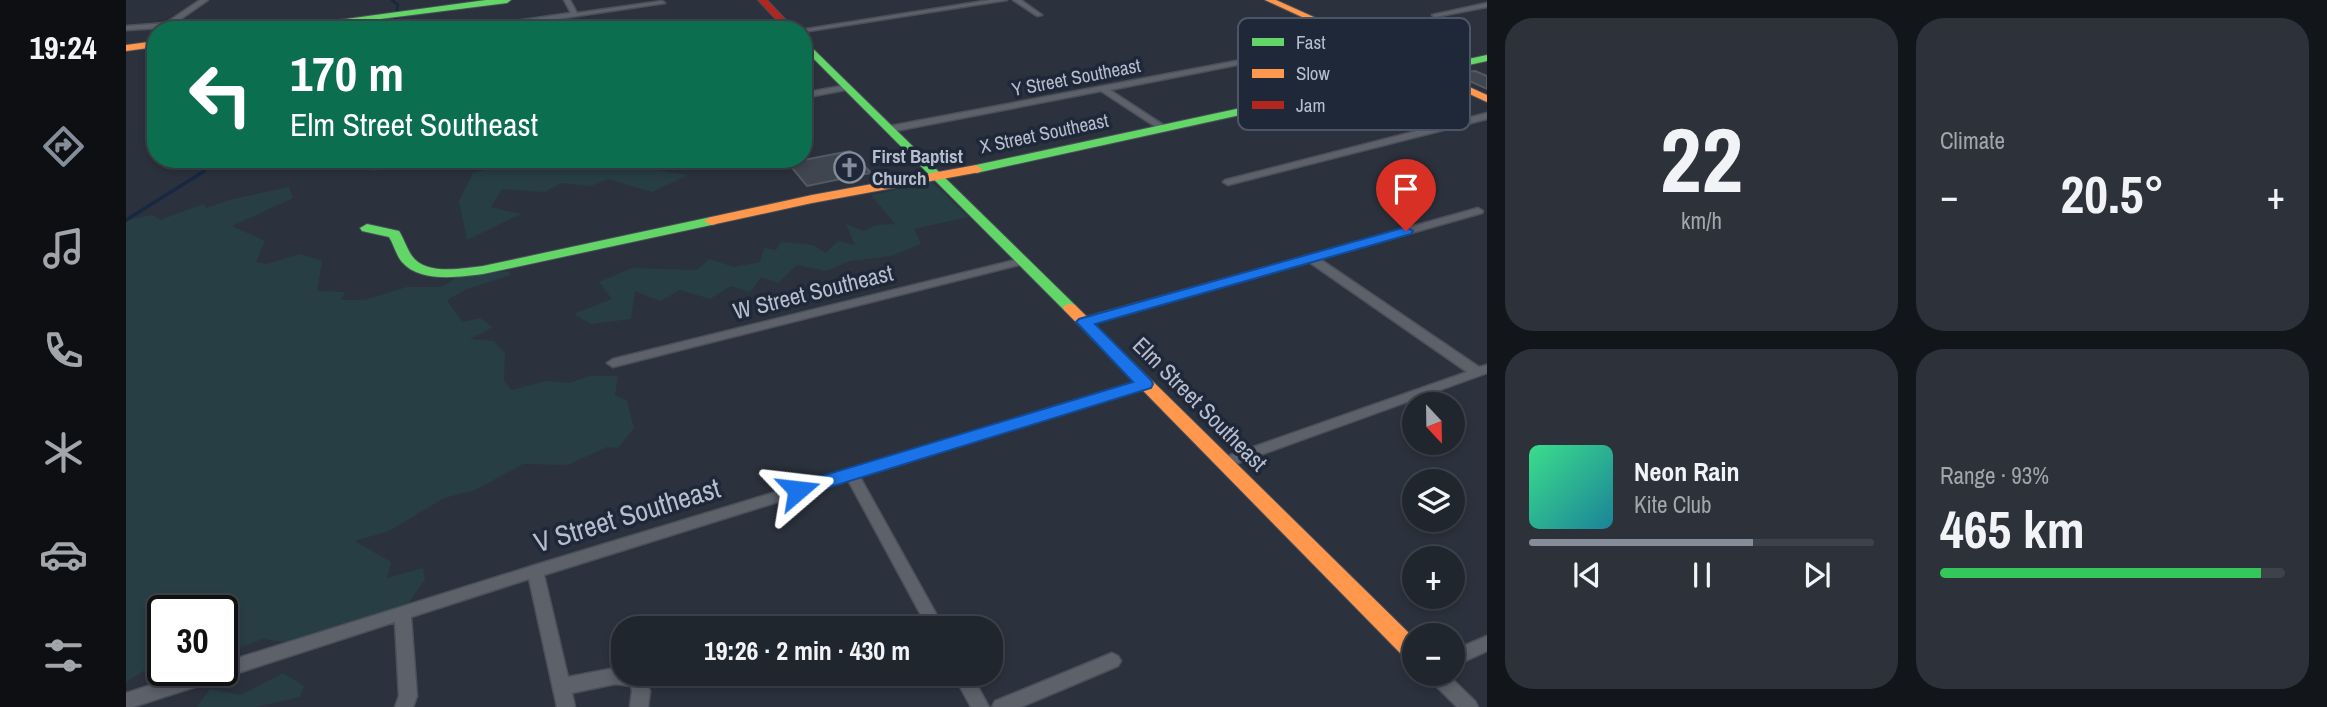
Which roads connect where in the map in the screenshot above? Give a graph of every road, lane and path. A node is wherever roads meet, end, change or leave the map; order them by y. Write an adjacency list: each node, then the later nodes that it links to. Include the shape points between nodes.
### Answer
1 (205, 0): 14 (street)
2 (507, 0): 17 (street)
3 (567, 0): 10 (street)
4 (762, 0): 19 (street)
5 (1004, 0): 22 (street)
6 (1016, 0): 11 (street)
7 (1269, 0): 13 (street)
8 (662, 3): 10 (street)
9 (1487, 5): 12 (street)
10 (575, 15): 18 (street)
11 (1039, 15)
12 (1435, 15)
13 (1308, 18)
14 (177, 19): 15 (street); 16 (street)
15 (193, 19)
16 (174, 21)
17 (340, 21)
18 (531, 21)
19 (782, 21)
20 (126, 28): 21 (street)
21 (147, 28)
22 (812, 29)
23 (147, 43): 24 (street)
24 (126, 48)
25 (812, 51): 27 (street, Elm Street Southeast)
26 (1238, 63): 28 (street, Y Street Southeast)
27 (847, 87): 30 (street); 36 (street, Elm Street Southeast)
28 (1102, 88): 35 (street); 36 (street, Y Street Southeast)
29 (1470, 91): 31 (street)
30 (812, 94)
31 (1487, 99)
32 (1238, 111): 35 (street, X Street Southeast)
33 (1487, 116): 34 (street)
34 (1470, 120)
35 (1163, 128): 38 (street, X Street Southeast)
36 (890, 129): 38 (street, Elm Street Southeast)
37 (1432, 130): 39 (street)
38 (938, 176): 41 (street, X Street Southeast, via 468,272 410,263 394,234); 43 (street, Elm Street Southeast)
39 (1228, 182)
40 (1478, 211): 42 (street)
41 (367, 228)
42 (1311, 258): 44 (street); 46 (street)
43 (1023, 261): 44 (street, Elm Street Southeast); 45 (street, W Street Southeast)
44 (1084, 322): 47 (street, Elm Street Southeast)
45 (613, 363)
46 (1482, 371): 48 (street)
47 (1145, 384): 48 (street, Elm Street Southeast); 49 (street, V Street Southeast)
48 (1224, 463): 53 (street, Elm Street Southeast)
49 (851, 473): 50 (street, V Street Southeast); 52 (street)
50 (535, 571): 51 (street, V Street Southeast); 59 (street)
51 (403, 615): 60 (street, V Street Southeast); 61 (street, via 408,696)
52 (929, 616)
53 (1402, 640)
54 (1487, 643): 55 (street)
55 (1465, 654)
56 (1112, 661): 65 (street)
57 (969, 686): 64 (street)
58 (1448, 686): 66 (street)
59 (564, 687): 62 (street); 63 (street, via 625,675 639,686)
60 (126, 701)
61 (404, 707)
62 (566, 707)
63 (639, 707)
64 (980, 707)
65 (1000, 707)
66 (1469, 707)

